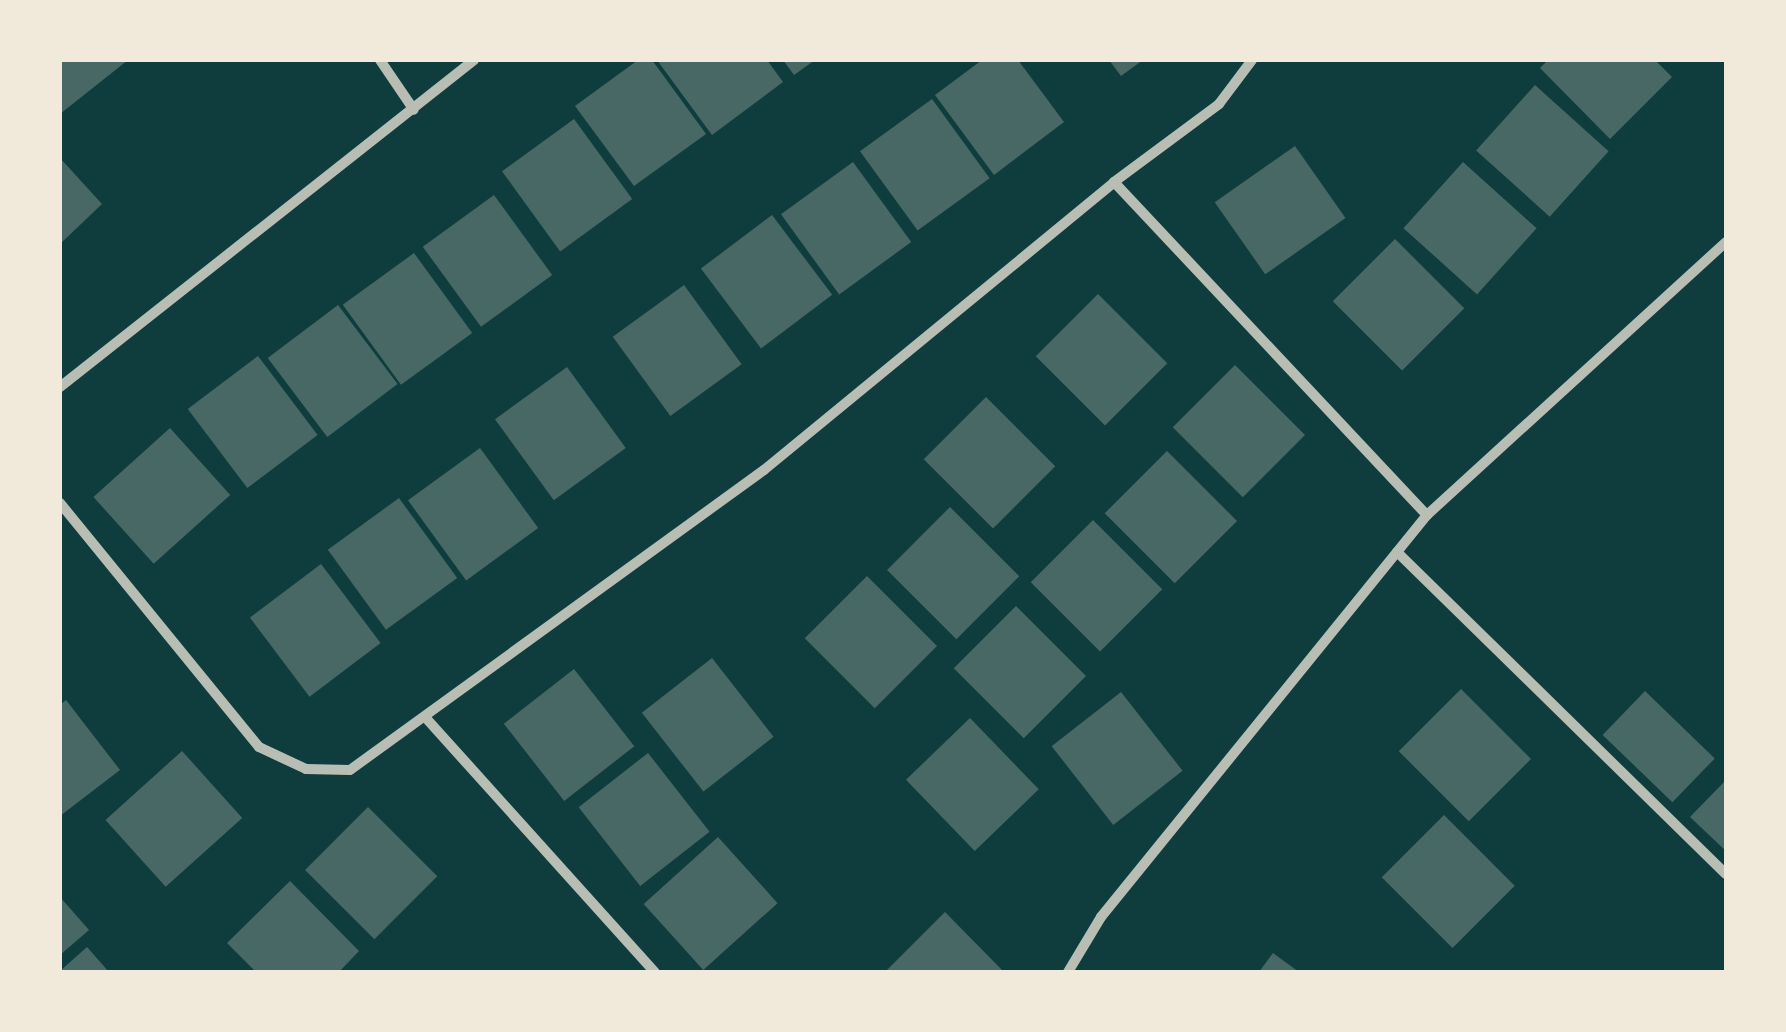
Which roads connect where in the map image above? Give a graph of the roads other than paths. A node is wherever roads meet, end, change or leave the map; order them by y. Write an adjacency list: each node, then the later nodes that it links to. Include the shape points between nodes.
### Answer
1 (380, 60): 4 (street)
2 (474, 60): 4 (street)
3 (1252, 60): 5 (street, via 1219,104)
4 (414, 110): 7 (street)
5 (1114, 182): 9 (street); 11 (street, via 764,470)
6 (1724, 249): 9 (street)
7 (60, 387)
8 (60, 503): 11 (street, via 260,747 306,769 350,770)
9 (1426, 516): 10 (street)
10 (1397, 552): 12 (street); 14 (street, via 1101,916)
11 (424, 717): 13 (street)
12 (1726, 874)
13 (655, 972)
14 (1068, 972)

